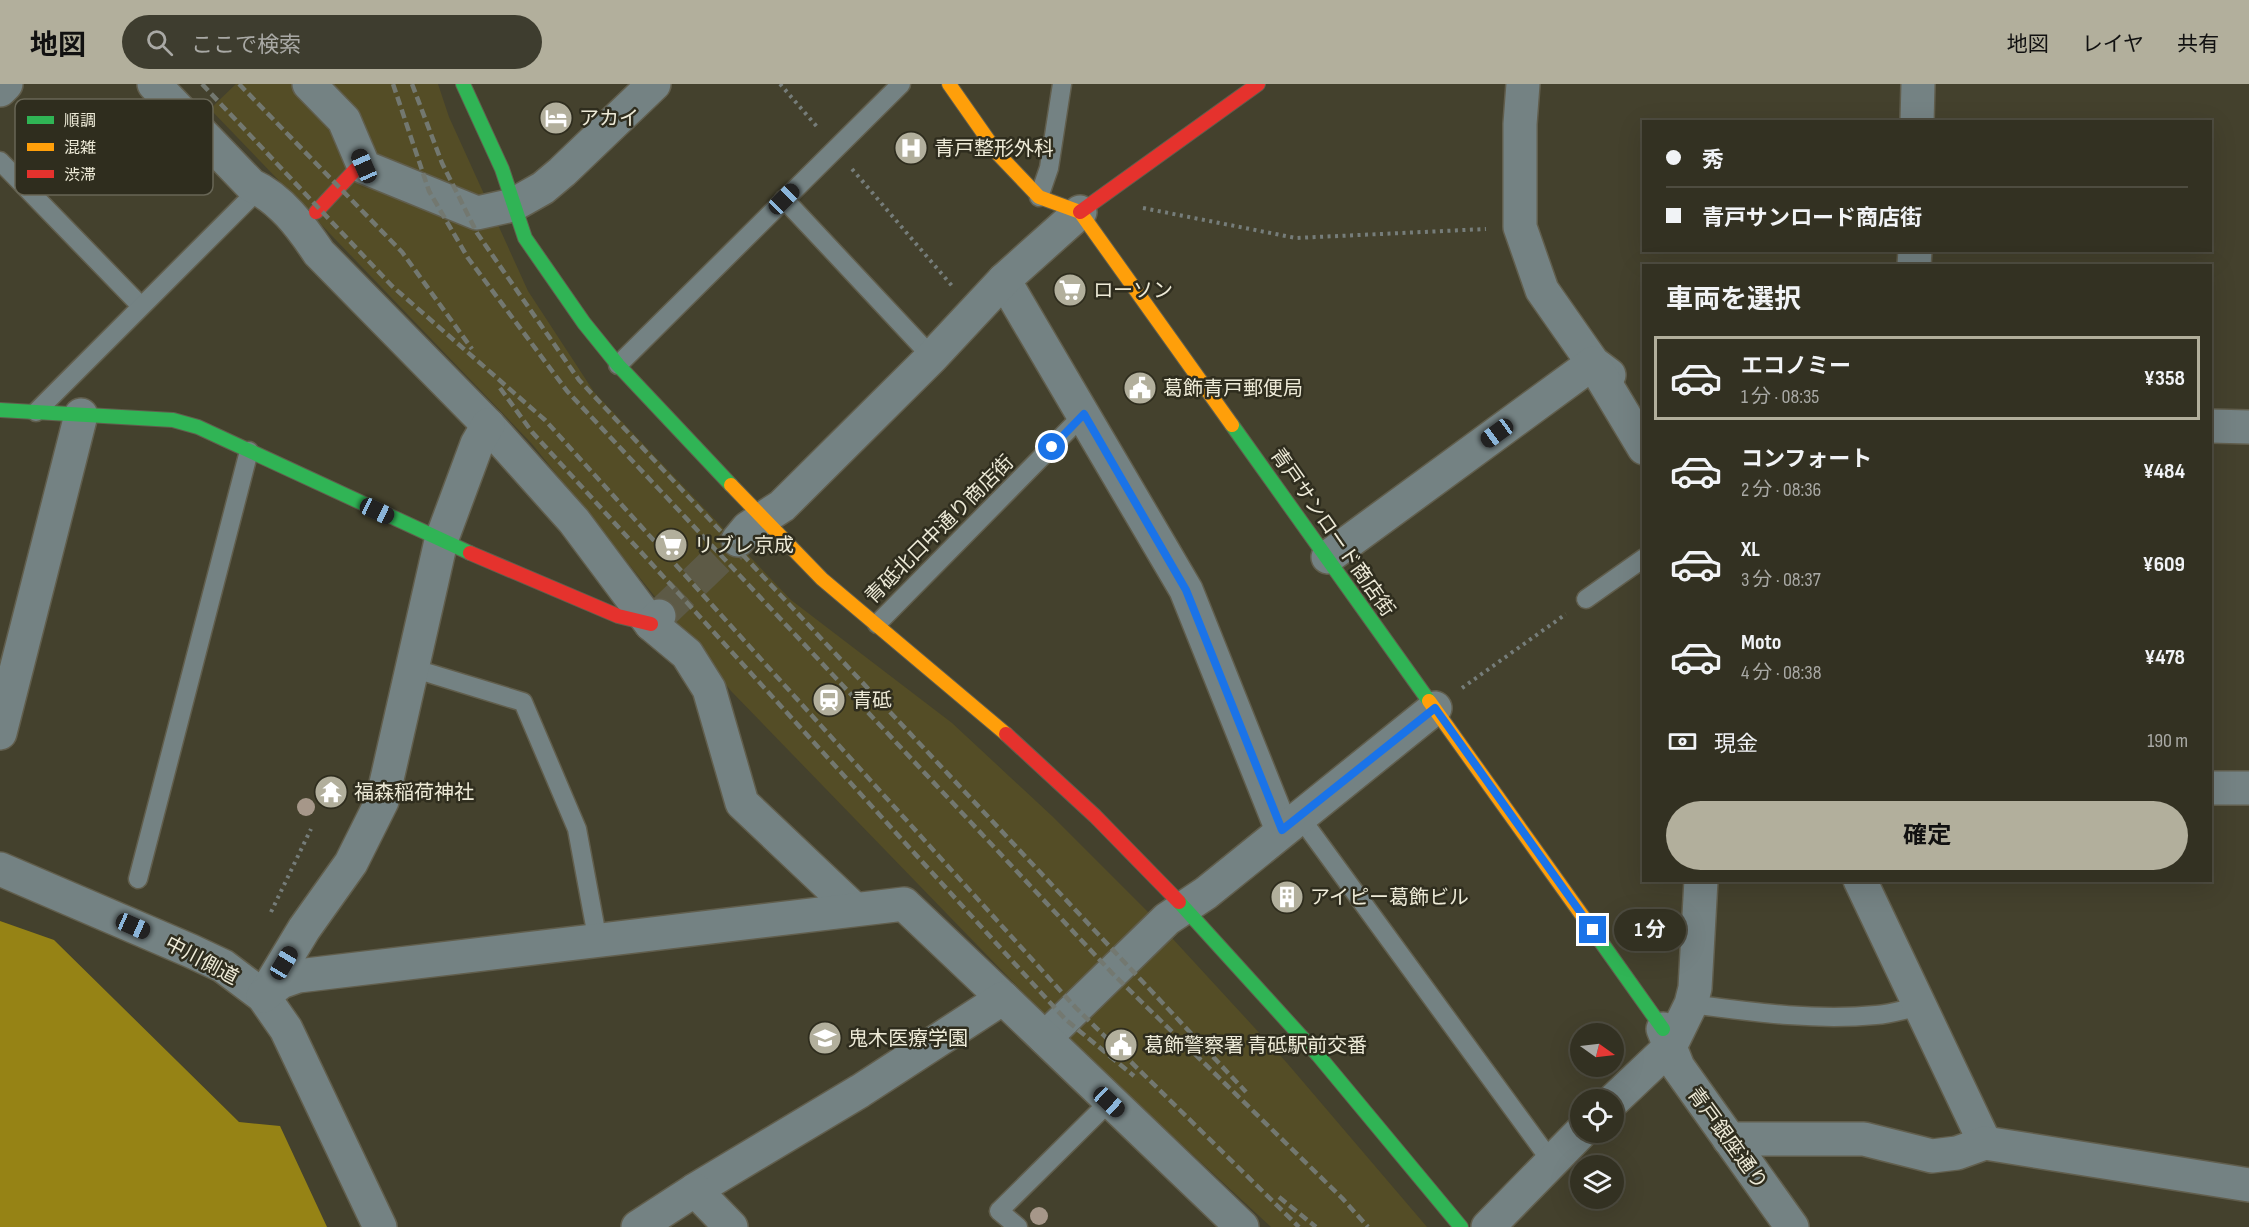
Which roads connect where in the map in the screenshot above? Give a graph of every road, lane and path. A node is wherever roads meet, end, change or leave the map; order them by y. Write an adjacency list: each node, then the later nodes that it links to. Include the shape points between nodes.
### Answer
1 (6, 84): 13 (street)
2 (153, 84): 14 (street)
3 (309, 84): 19 (street, via 344,120)
4 (463, 84): 25 (street, via 502,169)
5 (654, 84): 25 (street, via 562,172)
6 (780, 84): 17 (path)
7 (901, 84): 17 (lane)
8 (949, 84): 23 (street, via 998,154)
9 (1062, 84): 23 (lane, via 1049,168)
10 (1258, 84): 27 (street)
11 (1523, 84): 29 (street)
12 (1918, 84): 15 (street)
13 (0, 90)
14 (168, 99)
15 (1917, 120)
16 (213, 146): 21 (street)
17 (834, 148): 24 (lane); 32 (path)
18 (0, 161): 20 (lane)
19 (359, 168): 25 (street, via 477,213); 28 (street)
20 (15, 176)
21 (259, 189): 28 (street); 31 (lane)
22 (33, 195): 31 (lane)
23 (1039, 197): 27 (street)
24 (784, 199): 33 (lane); 35 (lane)
25 (513, 205): 35 (street, via 525,238)
26 (1143, 208): 29 (path, via 1296,238)
27 (1080, 212): 30 (street); 48 (street, 青戸サンロード商店街)
28 (308, 219): 41 (street, via 319,253)
29 (1520, 227): 34 (street, via 1542,290)
30 (1004, 280): 32 (street); 39 (street)
31 (140, 305): 38 (lane)
32 (975, 312): 33 (street)
33 (932, 357): 46 (street, via 782,506)
34 (1593, 363): 36 (street); 48 (street)
35 (618, 365): 46 (street)
36 (1637, 408): 44 (street)
37 (0, 410): 38 (street)
38 (36, 412): 40 (street)
39 (1084, 414): 52 (lane, 青砥北口中通り商店街); 58 (street, via 1186,590)
40 (81, 415): 45 (street, via 185,423); 55 (street)
41 (488, 424): 47 (street); 51 (street)
42 (2212, 426): 43 (street)
43 (2249, 427)
44 (1642, 437)
45 (249, 451): 47 (street); 61 (lane)
46 (750, 530): 52 (street, via 822,579)
47 (441, 541): 51 (street, via 618,616); 53 (street)
48 (1328, 557): 54 (street, 青戸サンロード商店街)
49 (1642, 559): 50 (lane)
50 (1586, 599): 54 (path)
51 (655, 620): 65 (street, via 687,654 709,689 742,803)
52 (877, 624): 64 (street, via 987,716 1095,816)
53 (412, 668): 67 (lane, via 523,702 578,829); 68 (street, via 382,801 351,863)
54 (1435, 708): 58 (street); 73 (street, 青戸サンロード商店街)
55 (0, 733)
56 (2212, 788): 57 (street)
57 (2249, 788)
58 (1291, 824): 64 (street); 79 (lane)
59 (311, 829): 66 (path)
60 (0, 869): 68 (street, 中川側道, via 223,966)
61 (138, 879)
62 (1861, 882): 71 (street)
63 (1710, 885): 70 (street)
64 (1185, 908): 72 (street, via 1167,919); 87 (street, via 1318,1056)
65 (854, 909): 67 (street); 69 (street, via 904,904)
66 (268, 919)
67 (598, 942): 68 (street, via 298,976 281,982)
68 (263, 996): 82 (street, 中川側道, via 286,1029)
69 (1003, 998): 72 (street); 81 (street)
70 (1691, 1004): 71 (lane, via 1814,1016 1877,1015); 73 (street)
71 (1921, 1006): 78 (street)
72 (1045, 1038): 75 (street)
73 (1666, 1038): 74 (street); 76 (street, 青戸銀座通り, via 1678,1067)
74 (1623, 1089)
75 (1109, 1102): 85 (lane, via 999,1211); 86 (street)
76 (1729, 1138): 78 (street, via 1864,1139 1932,1156 1957,1153); 89 (street, 青戸銀座通り)
77 (1570, 1143): 79 (street)
78 (1985, 1143): 80 (street)
79 (1551, 1161): 88 (street)
80 (2249, 1185)
81 (695, 1190): 83 (street); 84 (street)
82 (380, 1227)
83 (638, 1227)
84 (731, 1227)
85 (1018, 1227)
86 (1242, 1227)
87 (1461, 1227)
88 (1488, 1227)
89 (1792, 1227)

